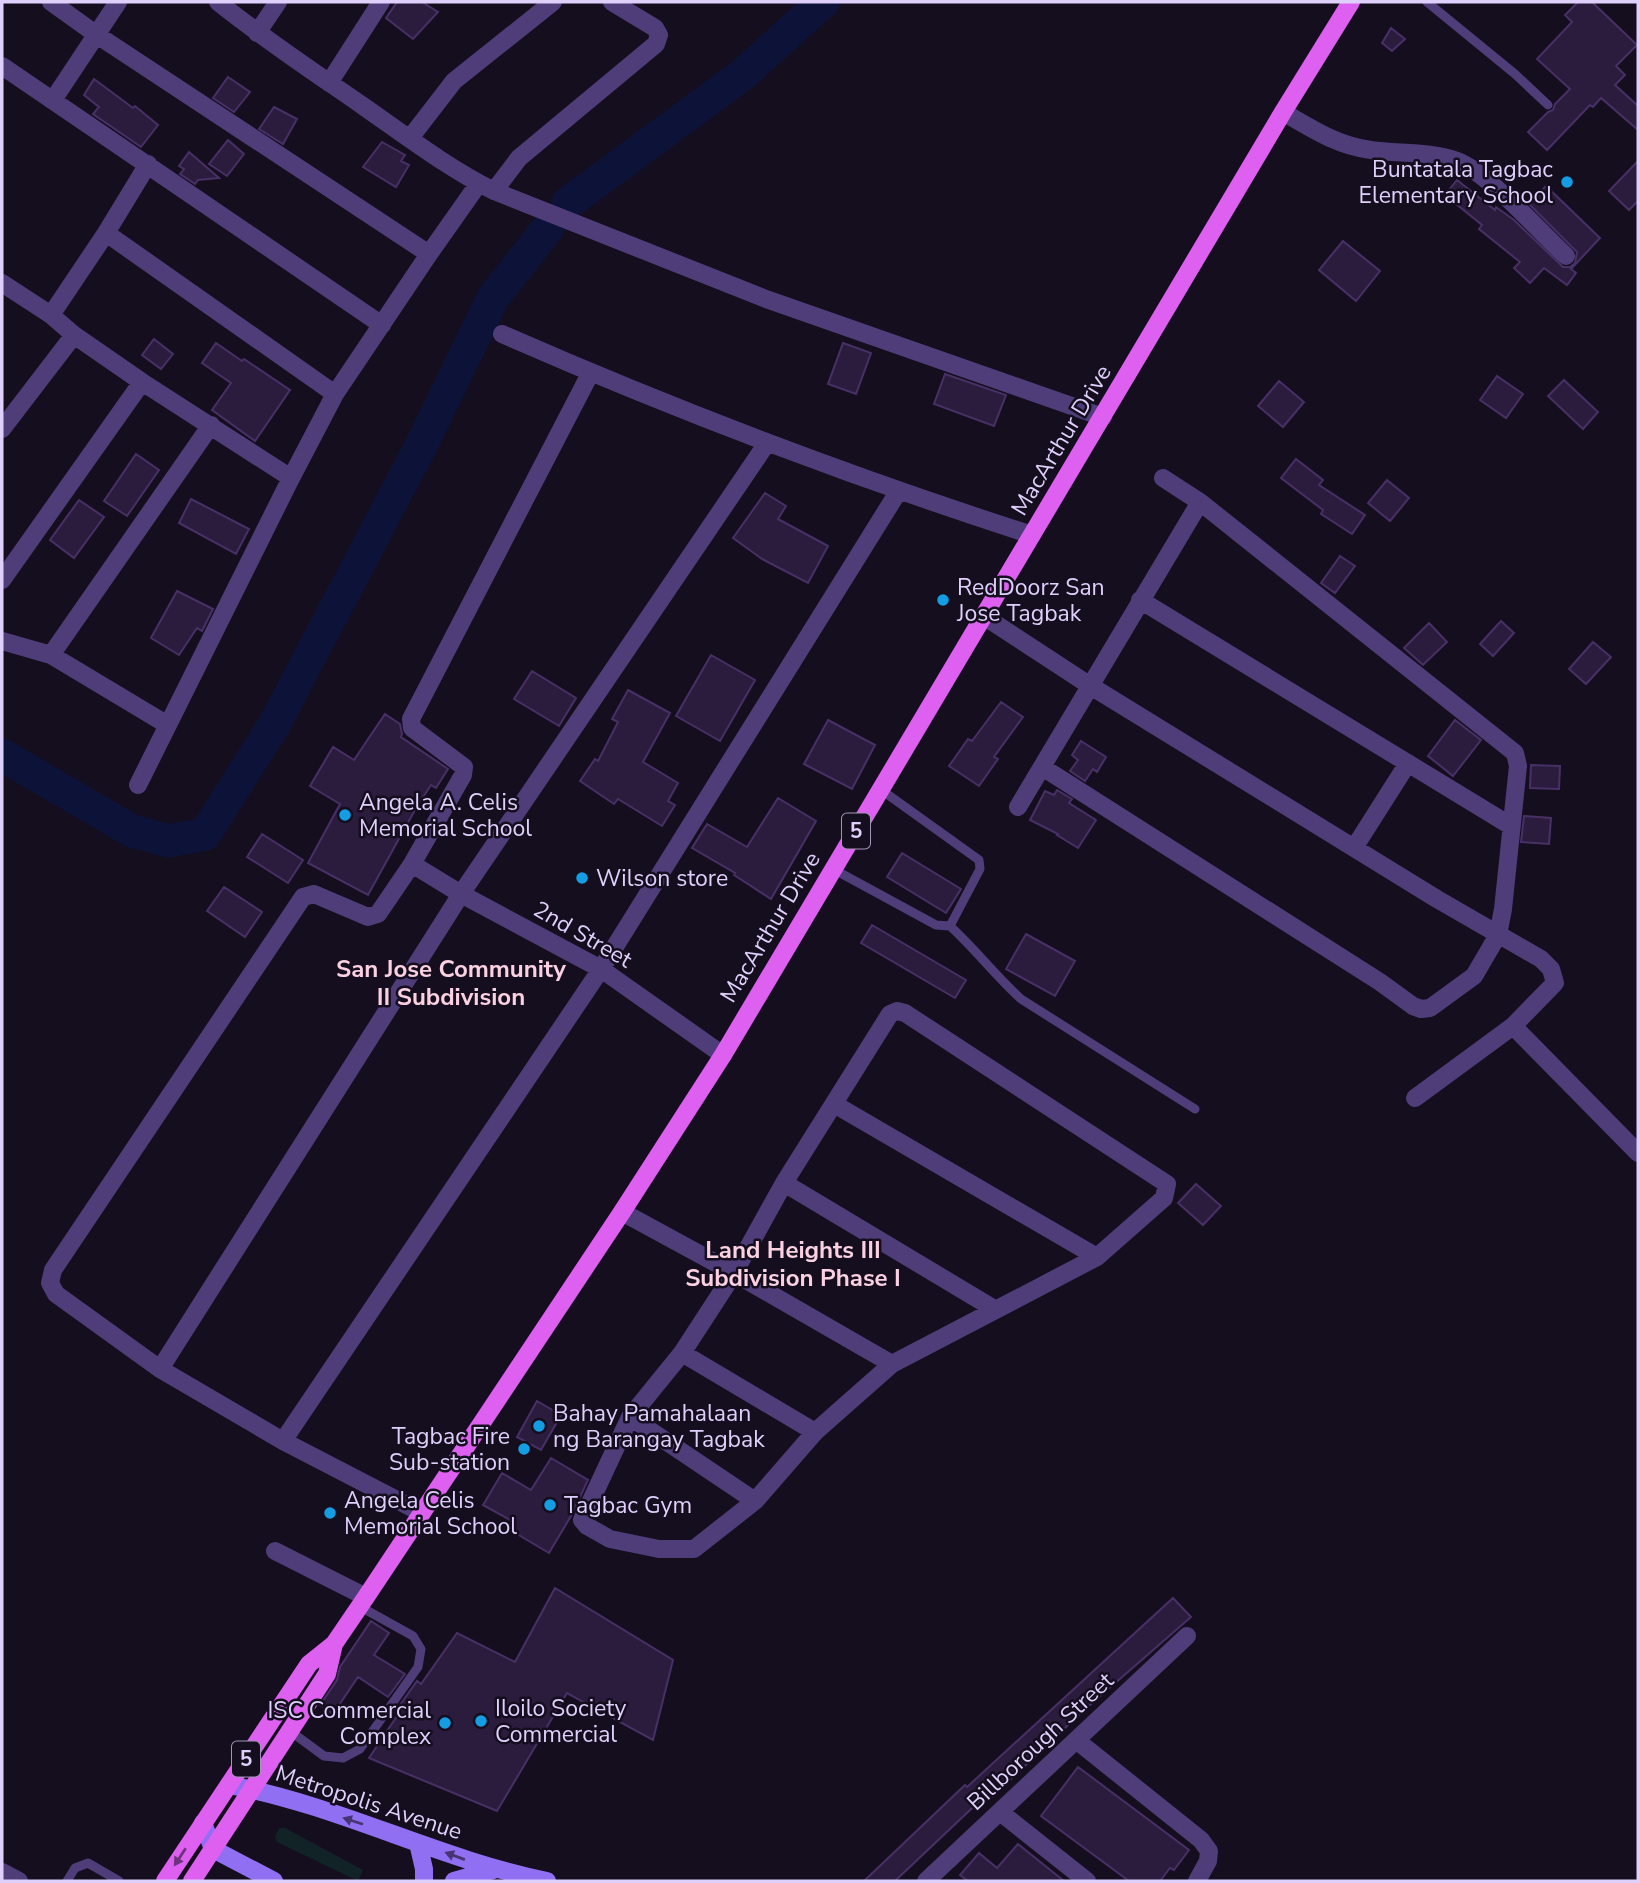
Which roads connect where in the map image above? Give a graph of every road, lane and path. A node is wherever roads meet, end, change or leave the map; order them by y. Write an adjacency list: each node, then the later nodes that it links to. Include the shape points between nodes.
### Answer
1 (51, 2): 11 (street)
2 (118, 2): 11 (street)
3 (218, 2): 10 (street)
4 (278, 2): 10 (street)
5 (381, 2): 13 (street)
6 (553, 2): 17 (street, via 454,81)
7 (612, 2): 19 (street, via 655,28 659,35 656,44)
8 (1351, 2): 16 (main road, MacArthur Drive / 5)
9 (1427, 2): 15 (lane)
10 (257, 33): 13 (street)
11 (97, 35): 14 (street); 21 (street)
12 (2, 66): 14 (street)
13 (329, 83): 17 (street)
14 (53, 100): 18 (street)
15 (1548, 105)
16 (1283, 112): 22 (street, via 1346,145 1466,165); 31 (main road, MacArthur Drive / 5)
17 (410, 138): 19 (street)
18 (148, 164): 20 (street); 25 (street)
19 (487, 187): 21 (street); 31 (street, via 766,299)
20 (106, 233): 24 (street); 30 (street)
21 (429, 254): 25 (street)
22 (1566, 256)
23 (2, 285): 24 (street)
24 (51, 315): 27 (street)
25 (382, 326): 30 (street)
26 (502, 334): 28 (street)
27 (74, 335): 29 (street); 33 (street)
28 (591, 373): 34 (street); 54 (street, via 411,719 412,728 464,766)
29 (142, 382): 32 (street); 40 (street)
30 (335, 394): 35 (street)
31 (1103, 417): 39 (main road, MacArthur Drive / 5)
32 (211, 425): 35 (street); 44 (street)
33 (2, 429)
34 (767, 443): 37 (street); 56 (street)
35 (291, 478): 46 (street)
36 (1163, 478): 38 (street)
37 (898, 492): 39 (street); 59 (street)
38 (1200, 502): 41 (street); 52 (street, via 1515,753 1518,766)
39 (1032, 535): 42 (main road, MacArthur Drive / 5)
40 (2, 580)
41 (1140, 600): 45 (street); 47 (street)
42 (985, 618): 45 (street); 50 (main road, MacArthur Drive / 5)
43 (2, 641): 44 (street)
44 (51, 655): 46 (street)
45 (1089, 685): 48 (street); 53 (street)
46 (166, 724): 49 (street)
47 (1408, 763): 52 (street); 53 (street)
48 (1042, 766): 51 (street); 58 (street, via 1421,1009 1430,1008 1474,976)
49 (138, 785)
50 (880, 789): 55 (main road, MacArthur Drive / 5); 57 (lane, via 979,860 980,869)
51 (1018, 807)
52 (1511, 826): 58 (street)
53 (1354, 848): 58 (street)
54 (412, 864): 56 (street, 2nd Street); 73 (street, via 373,916 314,894 303,897 53,1270 50,1283 55,1294)
55 (833, 869): 57 (lane, via 936,925); 61 (main road, MacArthur Drive / 5)
56 (461, 894): 59 (street, 2nd Street); 73 (street)
57 (950, 926): 64 (lane, via 1021,999)
58 (1498, 935): 60 (street, via 1541,960 1554,975 1555,983)
59 (601, 969): 61 (street, 2nd Street); 76 (street)
60 (1513, 1026): 62 (street); 65 (street)
61 (723, 1055): 67 (main road, MacArthur Drive / 5)
62 (1415, 1098)
63 (834, 1104): 66 (street); 68 (street); 68 (street, via 890,1014 905,1013 1167,1184 1164,1198)
64 (1195, 1109)
65 (1638, 1153)
66 (783, 1183): 69 (street); 70 (street)
67 (622, 1212): 69 (street); 78 (main road, MacArthur Drive / 5)
68 (1097, 1257): 70 (street)
69 (734, 1273): 71 (street); 72 (street)
70 (996, 1310): 72 (street)
71 (682, 1353): 74 (street); 75 (street)
72 (892, 1364): 75 (street)
73 (160, 1369): 76 (street)
74 (630, 1418): 77 (street); 77 (street, via 582,1520 587,1526 610,1539 659,1549 694,1549)
75 (815, 1432): 77 (street)
76 (283, 1441): 78 (street)
77 (755, 1501)
78 (422, 1513): 80 (main road, MacArthur Drive / 5)
79 (275, 1551): 80 (street)
80 (363, 1602): 82 (main road, MacArthur Drive / 5); 83 (lane, via 413,1636 421,1649 418,1667 352,1754 324,1756)
81 (1187, 1636): 84 (street, Billborough Street)
82 (334, 1644): 83 (main road, MacArthur Drive / 5, via 327,1674); 85 (main road, MacArthur Drive / 5, via 309,1664)
83 (290, 1731): 86 (main road, MacArthur Drive / 5)
84 (1076, 1740): 87 (street, Billborough Street); 104 (street, via 1201,1840 1209,1851)
85 (229, 1784): 86 (main road, Metropolis Avenue); 88 (main road, MacArthur Drive / 5)
86 (253, 1789): 89 (main road, Metropolis Avenue, one-way to 86); 90 (main road, MacArthur Drive / 5)
87 (1000, 1812): 93 (street, Billborough Street); 103 (street)
88 (203, 1823): 90 (main road); 97 (main road, MacArthur Drive / 5, one-way to 97)
89 (418, 1843): 91 (main road, Metropolis Avenue, one-way to 89); 100 (main road)
90 (213, 1849): 98 (main road, MacArthur Drive / 5); 99 (main road)
91 (493, 1870): 101 (main road, Metropolis Avenue); 102 (main road, Metropolis Avenue)
92 (2, 1872): 94 (street)
93 (930, 1880)
94 (19, 1881)
95 (66, 1881): 96 (lane, via 75,1868 88,1863)
96 (119, 1881)
97 (165, 1881)
98 (192, 1881)
99 (274, 1881)
100 (424, 1881)
101 (454, 1881)
102 (547, 1881)
103 (1087, 1881)
104 (1197, 1881)

